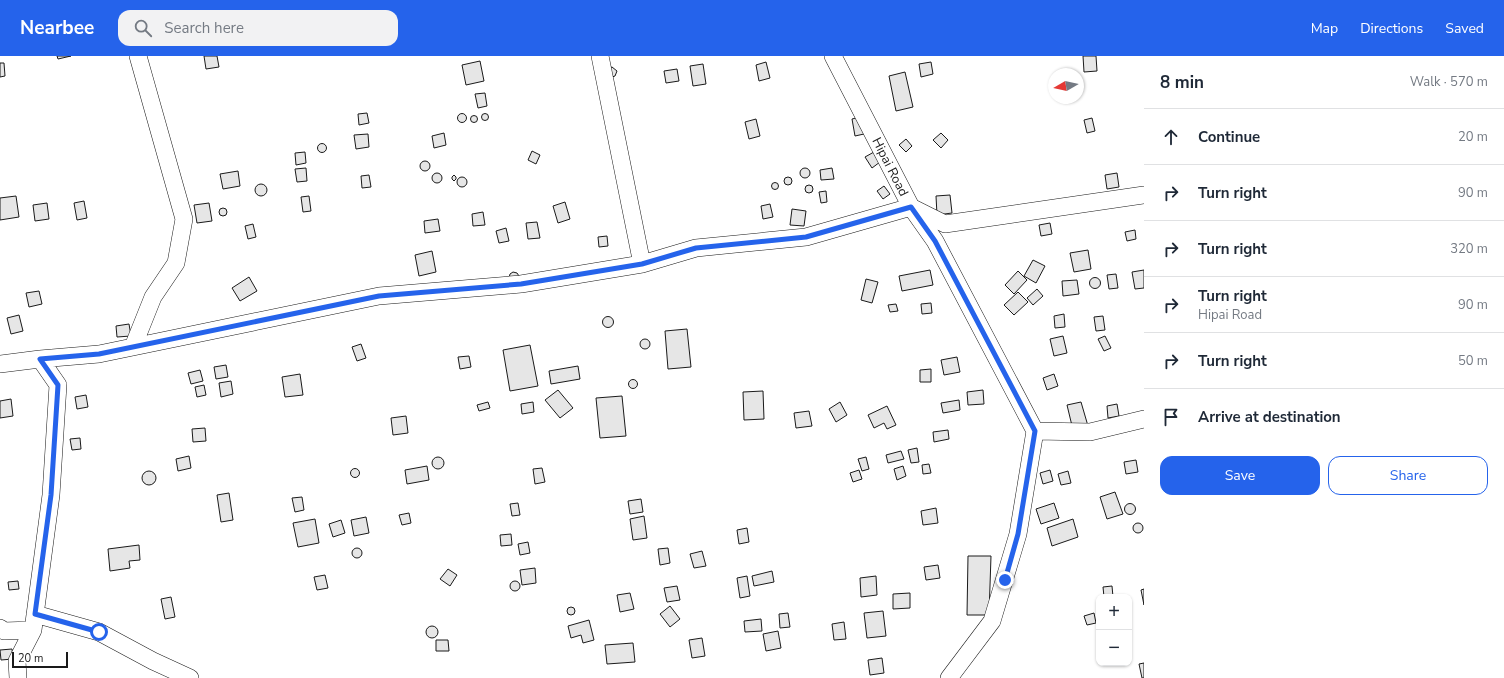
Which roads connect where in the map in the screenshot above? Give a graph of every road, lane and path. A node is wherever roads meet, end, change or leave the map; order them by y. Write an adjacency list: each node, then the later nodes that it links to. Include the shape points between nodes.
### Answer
1 (138, 56): 7 (street, via 184,219 176,263 153,297)
2 (600, 56): 6 (street)
3 (833, 56): 5 (street, Hipai Road)
4 (1144, 195): 5 (street, via 944,224)
5 (911, 207): 6 (street, via 806,237 696,248); 11 (street, Hipai Road, via 935,241)
6 (642, 264): 7 (street, via 521,284 379,296)
7 (133, 347): 8 (street, via 99,354)
8 (40, 359): 9 (street); 12 (street, via 58,385 51,495)
9 (0, 364)
10 (1144, 419): 11 (street, via 1090,432)
11 (1035, 431): 16 (street, via 1018,534 992,621)
12 (34, 622): 13 (street, via 4,631); 14 (street, via 17,662); 15 (street, via 99,632)
13 (0, 628)
14 (18, 678)
15 (190, 678)
16 (949, 678)

